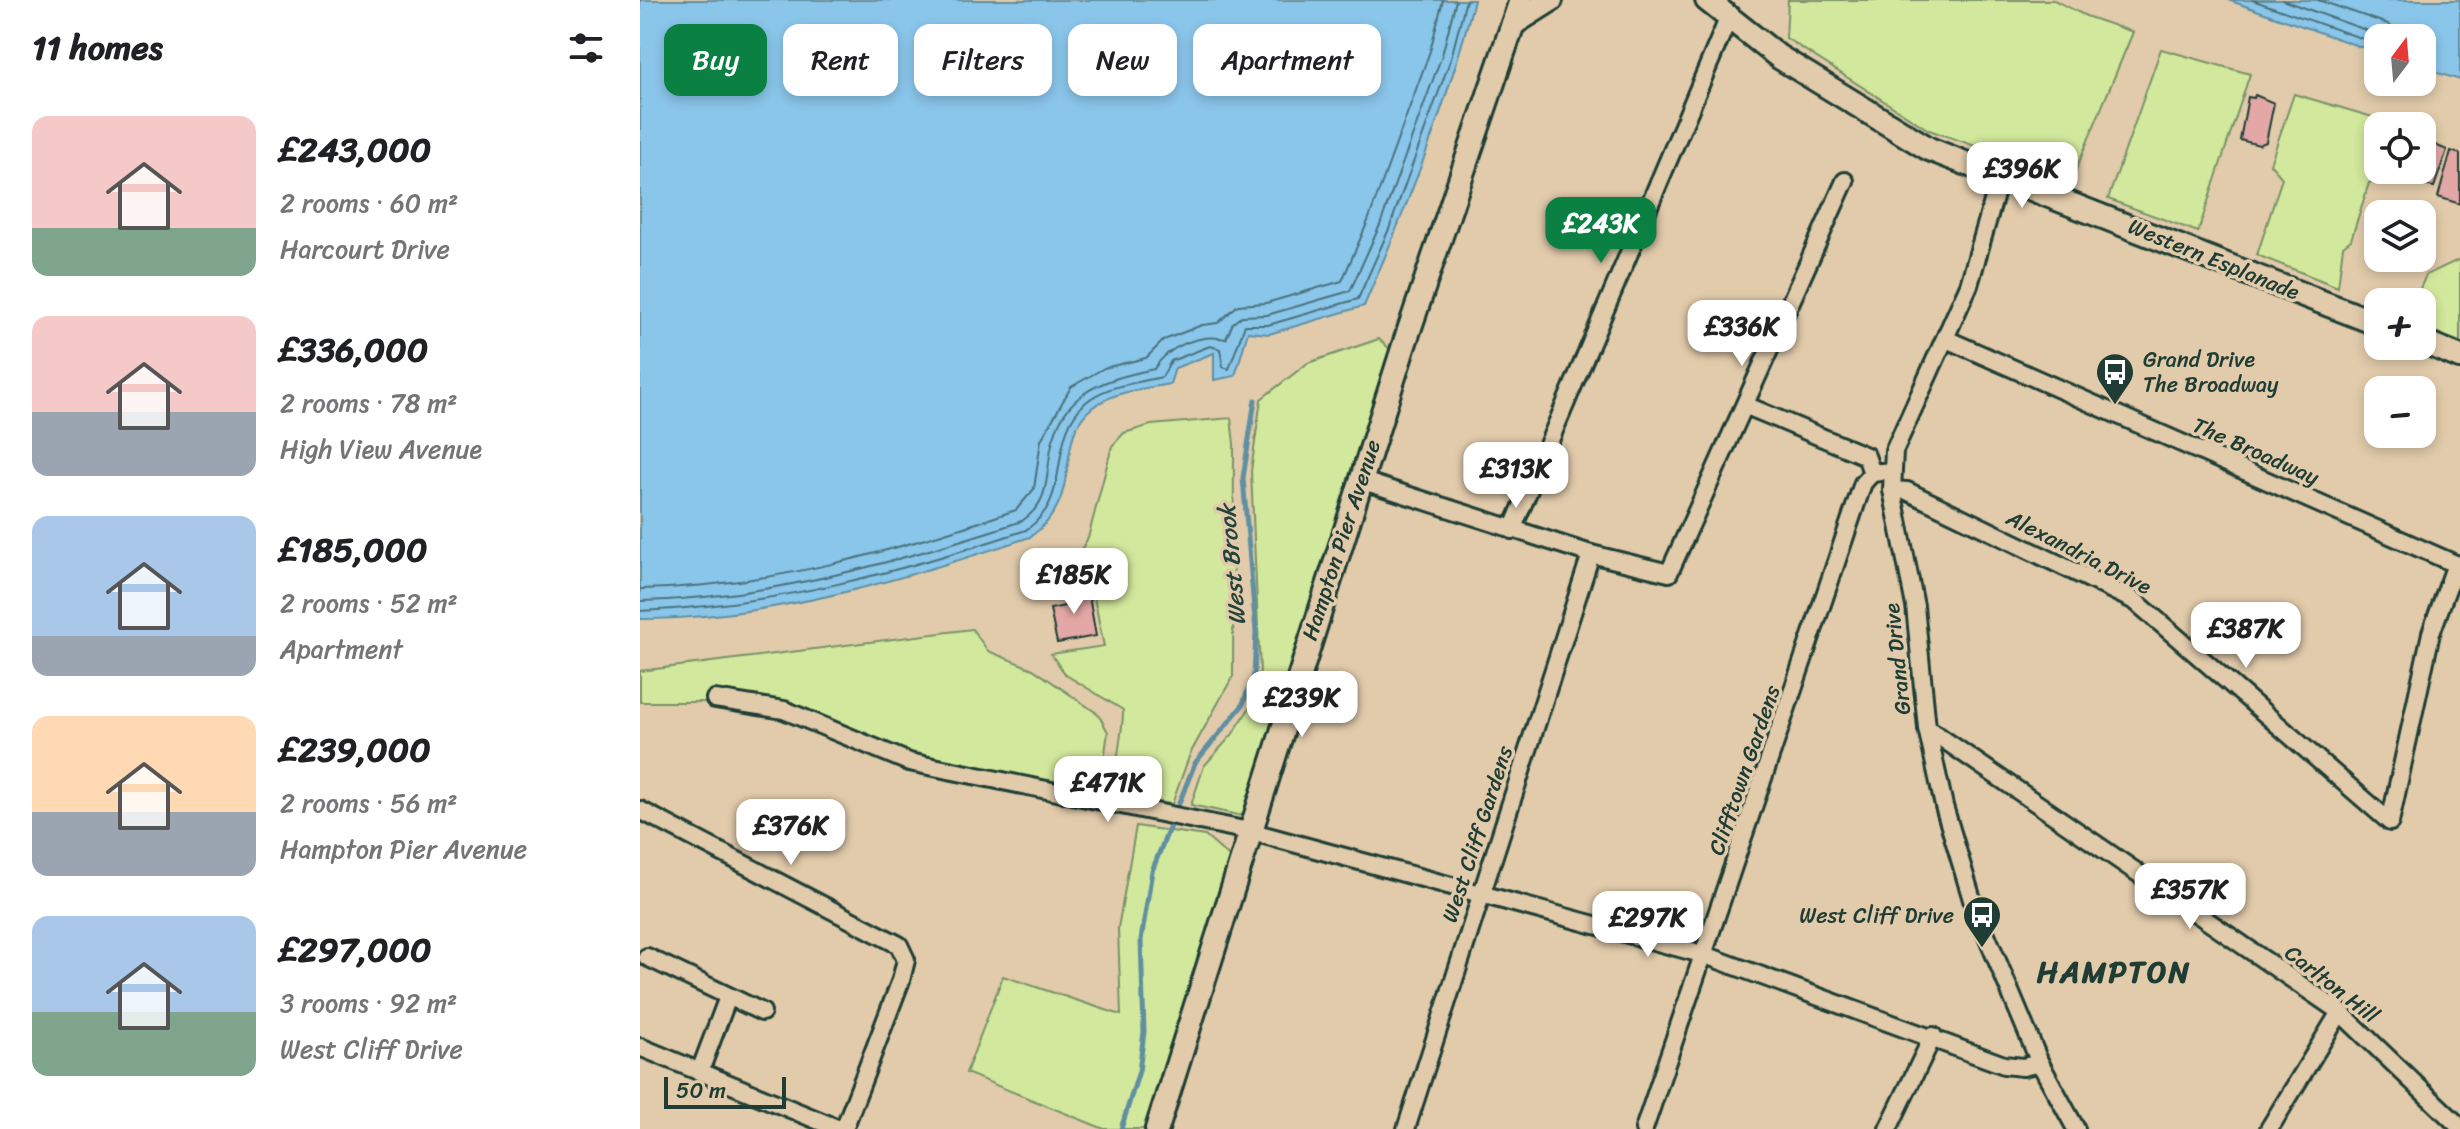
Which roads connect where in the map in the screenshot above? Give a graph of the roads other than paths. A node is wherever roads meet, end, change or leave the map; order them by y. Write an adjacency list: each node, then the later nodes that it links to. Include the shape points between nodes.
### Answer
1 (1521, 0): 4 (street, Hampton Pier Avenue)
2 (1551, 0): 4 (street)
3 (1711, 7): 5 (street, Western Esplanade, via 1874,117 1929,149); 16 (street)
4 (1513, 24): 14 (street, Hampton Pier Avenue)
5 (2000, 177): 7 (street, Western Esplanade); 8 (street, Grand Drive, via 1969,285)
6 (1845, 181): 11 (street)
7 (2364, 319)
8 (1946, 339): 12 (street, Grand Drive, via 1905,423); 18 (street, The Broadway)
9 (2436, 347): 10 (street)
10 (2460, 357)
11 (1747, 406): 13 (street, via 1866,456); 17 (street, via 1669,573)
12 (1891, 471): 13 (street); 15 (street, Grand Drive)
13 (1872, 473): 24 (street, Clifftown Gardens, via 1863,483)
14 (1360, 480): 16 (street); 22 (street, Hampton Pier Avenue)
15 (1892, 490): 18 (street, Alexandria Drive, via 1907,491 2135,601 2390,822 2431,633); 20 (street, Grand Drive, via 1915,606)
16 (1512, 530): 17 (street)
17 (1591, 554): 23 (street, West Cliff Gardens)
18 (2458, 565)
19 (715, 699): 22 (street, via 784,710 909,762)
20 (1927, 728): 28 (street, Carlton Hill); 31 (street, Grand Drive, via 1973,903)
21 (640, 810): 34 (street, via 899,945 906,960)
22 (1249, 831): 23 (street); 35 (street, Hampton Pier Avenue)
23 (1481, 891): 24 (street); 36 (street, West Cliff Gardens)
24 (1705, 955): 29 (street); 37 (street, Clifftown Gardens)
25 (647, 957): 26 (street)
26 (728, 997): 27 (street); 32 (street)
27 (762, 1012)
28 (2340, 1012): 33 (street, Carlton Hill); 40 (street)
29 (1933, 1036): 31 (street, via 2004,1065); 38 (street)
30 (640, 1047): 32 (street)
31 (2040, 1063): 39 (street, Grand Drive)
32 (700, 1071): 34 (street)
33 (2460, 1127)
34 (841, 1129)
35 (1157, 1129)
36 (1406, 1129)
37 (1644, 1129)
38 (1888, 1129)
39 (2076, 1129)
40 (2269, 1129)

